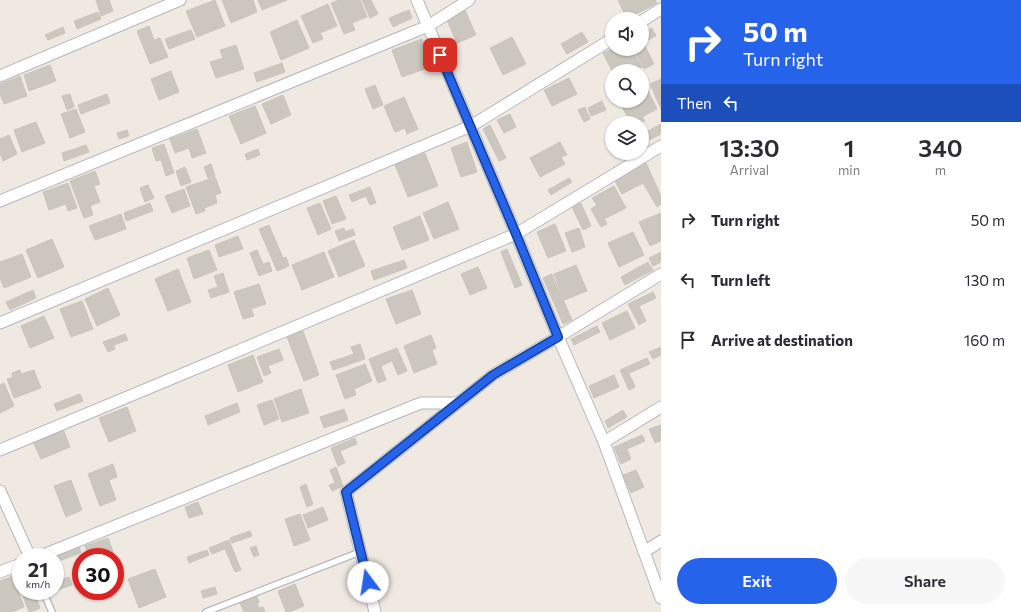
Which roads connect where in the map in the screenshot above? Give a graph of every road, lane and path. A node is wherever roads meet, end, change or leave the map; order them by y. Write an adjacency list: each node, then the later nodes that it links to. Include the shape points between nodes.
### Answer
1 (180, 0): 8 (street)
2 (416, 0): 6 (street)
3 (469, 0): 6 (street)
4 (661, 9): 5 (street)
5 (649, 16)
6 (428, 26): 9 (street); 11 (street)
7 (605, 43): 9 (street)
8 (0, 76)
9 (470, 126): 12 (street); 14 (street)
10 (661, 146): 12 (street)
11 (0, 201)
12 (516, 234): 15 (street); 19 (street)
13 (661, 274): 15 (street)
14 (0, 324)
15 (558, 337): 16 (street, via 493,375); 18 (street)
16 (458, 403): 23 (street, via 421,404); 24 (street, via 346,492)
17 (661, 406): 18 (street)
18 (604, 442): 25 (street)
19 (0, 450)
20 (0, 491): 22 (street)
21 (661, 541): 25 (street)
22 (26, 548)
23 (61, 548)
24 (360, 552): 31 (lane); 32 (street)
25 (644, 552): 28 (street)
26 (12, 567): 27 (street)
27 (0, 572)
28 (661, 598)
29 (47, 600): 30 (lane)
30 (52, 612)
31 (206, 612)
32 (375, 612)

